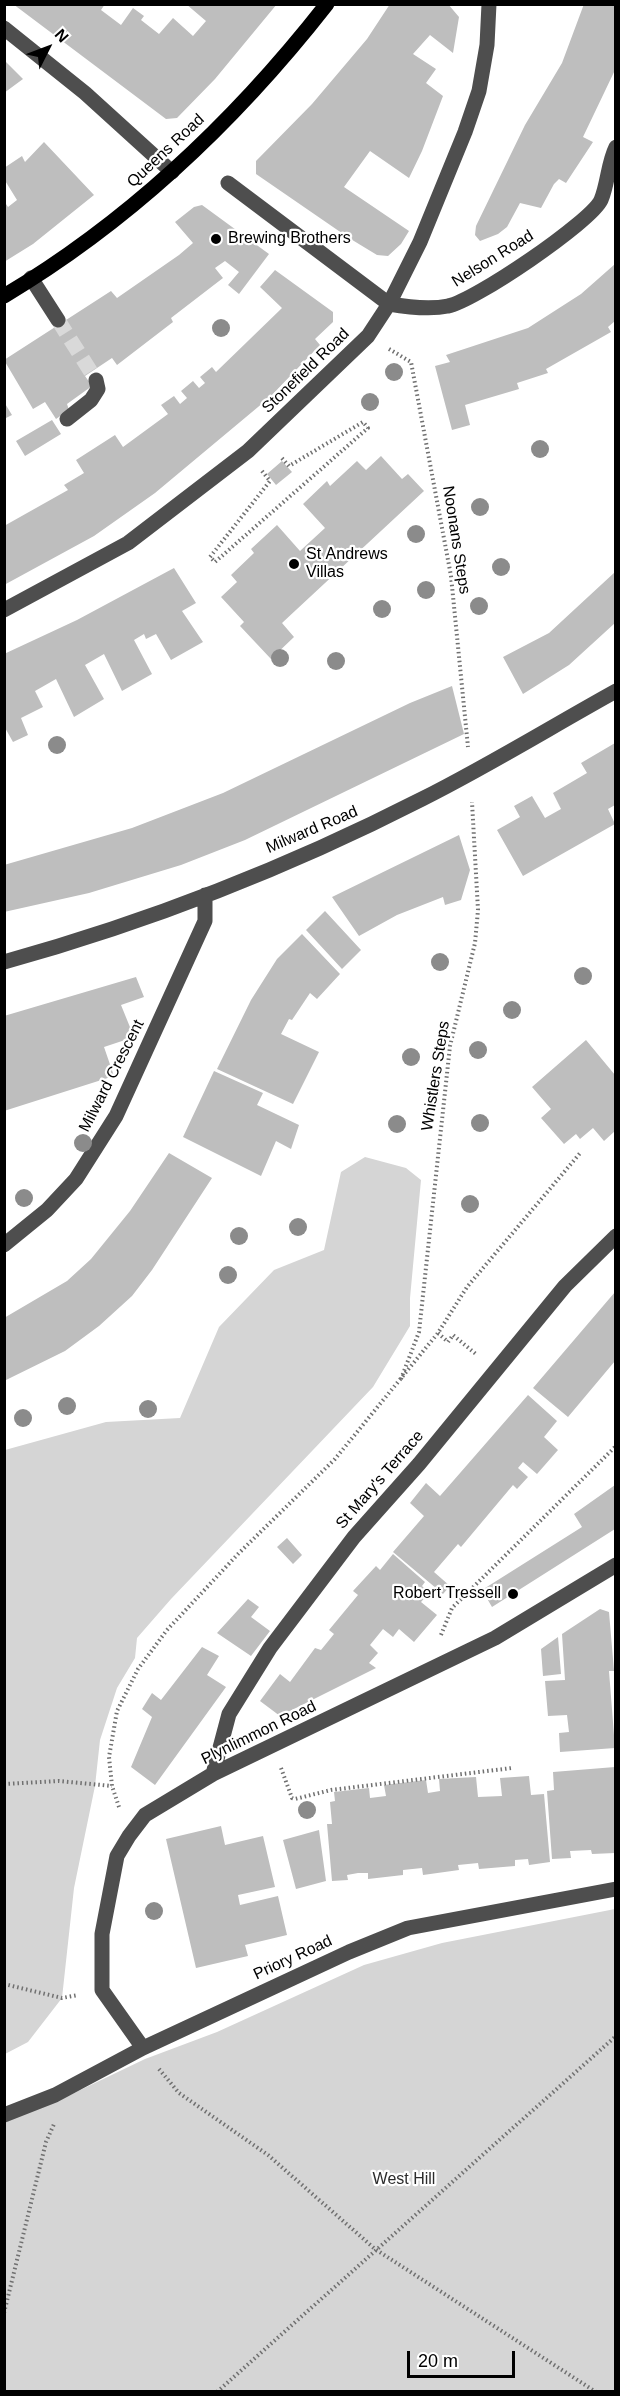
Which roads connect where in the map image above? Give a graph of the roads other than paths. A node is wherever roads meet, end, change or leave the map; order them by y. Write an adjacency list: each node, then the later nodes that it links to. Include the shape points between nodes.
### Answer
1 (327, 4): 5 (main road, Queens Road, via 210,136)
2 (489, 4): 9 (street, Stonefield Road, via 479,91 420,242)
3 (4, 28): 5 (street)
4 (615, 147): 9 (street, Nelson Road, via 601,201 566,233 495,283 449,306)
5 (172, 172): 7 (main road, Queens Road, via 124,214)
6 (228, 183): 9 (street)
7 (31, 278): 8 (main road, Queens Road); 10 (street)
8 (4, 296)
9 (389, 304): 13 (street, Stonefield Road, via 368,336 248,451 128,543)
10 (58, 320)
11 (96, 380): 12 (street, via 98,389 91,400)
12 (66, 419)
13 (4, 610)
14 (615, 691): 15 (street, Milward Road, via 470,774 342,837)
15 (205, 895): 16 (street, Milward Road, via 122,927); 18 (street, Milward Crescent, via 205,921 116,1116 76,1179 47,1210)
16 (4, 962)
17 (615, 1236): 20 (street, St Mary's Terrace, via 565,1286 354,1537 270,1648 229,1714)
18 (4, 1245)
19 (615, 1565): 20 (street, Plynlimmon Road, via 495,1638)
20 (213, 1774): 22 (street, Plynlimmon Road, via 145,1815 117,1857 102,1934 102,1990)
21 (615, 1889): 22 (street, Priory Road, via 408,1928)
22 (143, 2048): 23 (street, Priory Road, via 70,2087)
23 (4, 2115)

